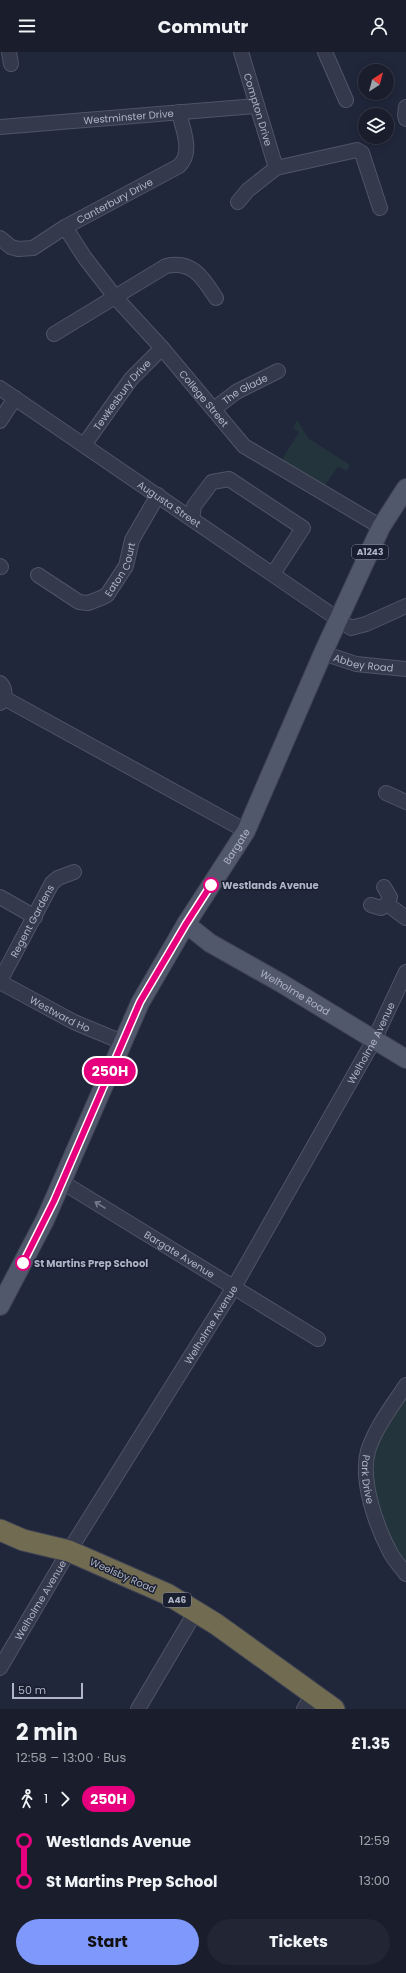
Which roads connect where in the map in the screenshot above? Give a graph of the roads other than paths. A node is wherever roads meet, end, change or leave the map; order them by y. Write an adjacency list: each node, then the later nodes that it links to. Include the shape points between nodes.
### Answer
1 (241, 52): 4 (street, Compton Drive)
2 (325, 52): 3 (street)
3 (346, 100)
4 (257, 106): 6 (street, Westminster Drive); 9 (street, Compton Drive)
5 (406, 107): 7 (street)
6 (179, 112): 8 (street, Westminster Drive); 12 (street, Canterbury Drive, via 187,147 183,162)
7 (406, 119)
8 (0, 127)
9 (276, 168): 10 (street, via 248,190); 11 (street, via 358,150 362,153)
10 (238, 202)
11 (380, 208)
12 (65, 227): 13 (street, Canterbury Drive, via 26,250 11,247); 14 (street, College Street)
13 (0, 238)
14 (116, 298): 15 (street, via 166,266 176,264 195,271); 16 (street); 17 (street, College Street)
15 (216, 298)
16 (54, 334)
17 (162, 348): 21 (street, College Street); 23 (street, Tewkesbury Drive, via 131,379)
18 (278, 371): 21 (street, The Glade, via 236,392)
19 (0, 388): 20 (street, Augusta Street)
20 (15, 398): 22 (street); 23 (street, Augusta Street)
21 (214, 409): 27 (street, College Street, via 244,446)
22 (0, 421)
23 (84, 445): 25 (street, Augusta Street)
24 (406, 488): 27 (main road, Bargate / A1243)
25 (158, 495): 26 (street, Augusta Street); 29 (street, Eaton Court, via 132,540 126,566 107,595 88,603 79,602)
26 (192, 519): 28 (street, Augusta Street); 28 (street, via 194,506 212,482 229,479 303,528)
27 (381, 528): 31 (main road, Bargate / A1243)
28 (273, 574): 31 (street, Augusta Street)
29 (38, 575)
30 (406, 606): 31 (street, Augusta Street, via 351,628)
31 (339, 620): 32 (main road, Bargate / A1243)
32 (323, 653): 33 (street, Abbey Road, via 356,664); 38 (main road, Bargate / A1243)
33 (406, 669)
34 (0, 683): 35 (street, via 4,690)
35 (2, 700): 38 (street)
36 (386, 794): 37 (street)
37 (406, 802)
38 (246, 831): 46 (main road, Bargate / A1243)
39 (74, 872): 44 (street, Regent Gardens, via 52,883)
40 (384, 887): 42 (street, via 390,897)
41 (0, 897): 44 (street)
42 (387, 904): 43 (street, via 381,908); 45 (street)
43 (370, 905)
44 (35, 916): 48 (street, Regent Gardens)
45 (406, 918)
46 (186, 924): 49 (main road, Welholme Road, via 210,943); 50 (main road, Bargate / A1243, via 140,1002)
47 (406, 972): 49 (street, Welholme Avenue)
48 (0, 982): 50 (street, Westward Ho, via 74,1022)
49 (374, 1040): 51 (main road, Welholme Road); 53 (street, Welholme Avenue)
50 (122, 1042): 52 (main road, Bargate / A1243)
51 (406, 1059)
52 (62, 1182): 53 (street, Bargate Avenue, one-way to 52); 54 (main road, Bargate / A1243)
53 (234, 1287): 55 (street, Bargate Avenue); 58 (street, Welholme Avenue)
54 (0, 1306)
55 (318, 1339)
56 (406, 1385): 59 (street, Park Drive, via 378,1430 368,1452 366,1473 374,1514 390,1552)
57 (0, 1530): 58 (highway, Weelsby Road / A46, via 23,1540)
58 (69, 1551): 60 (highway, Weelsby Road / A46, via 167,1594); 61 (street, Welholme Avenue)
59 (406, 1574)
60 (196, 1611): 62 (highway, Weelsby Road / A46); 63 (street)
61 (0, 1668)
62 (309, 1702): 64 (highway, Weelsby Road / A46)
63 (138, 1709)
64 (334, 1709)

